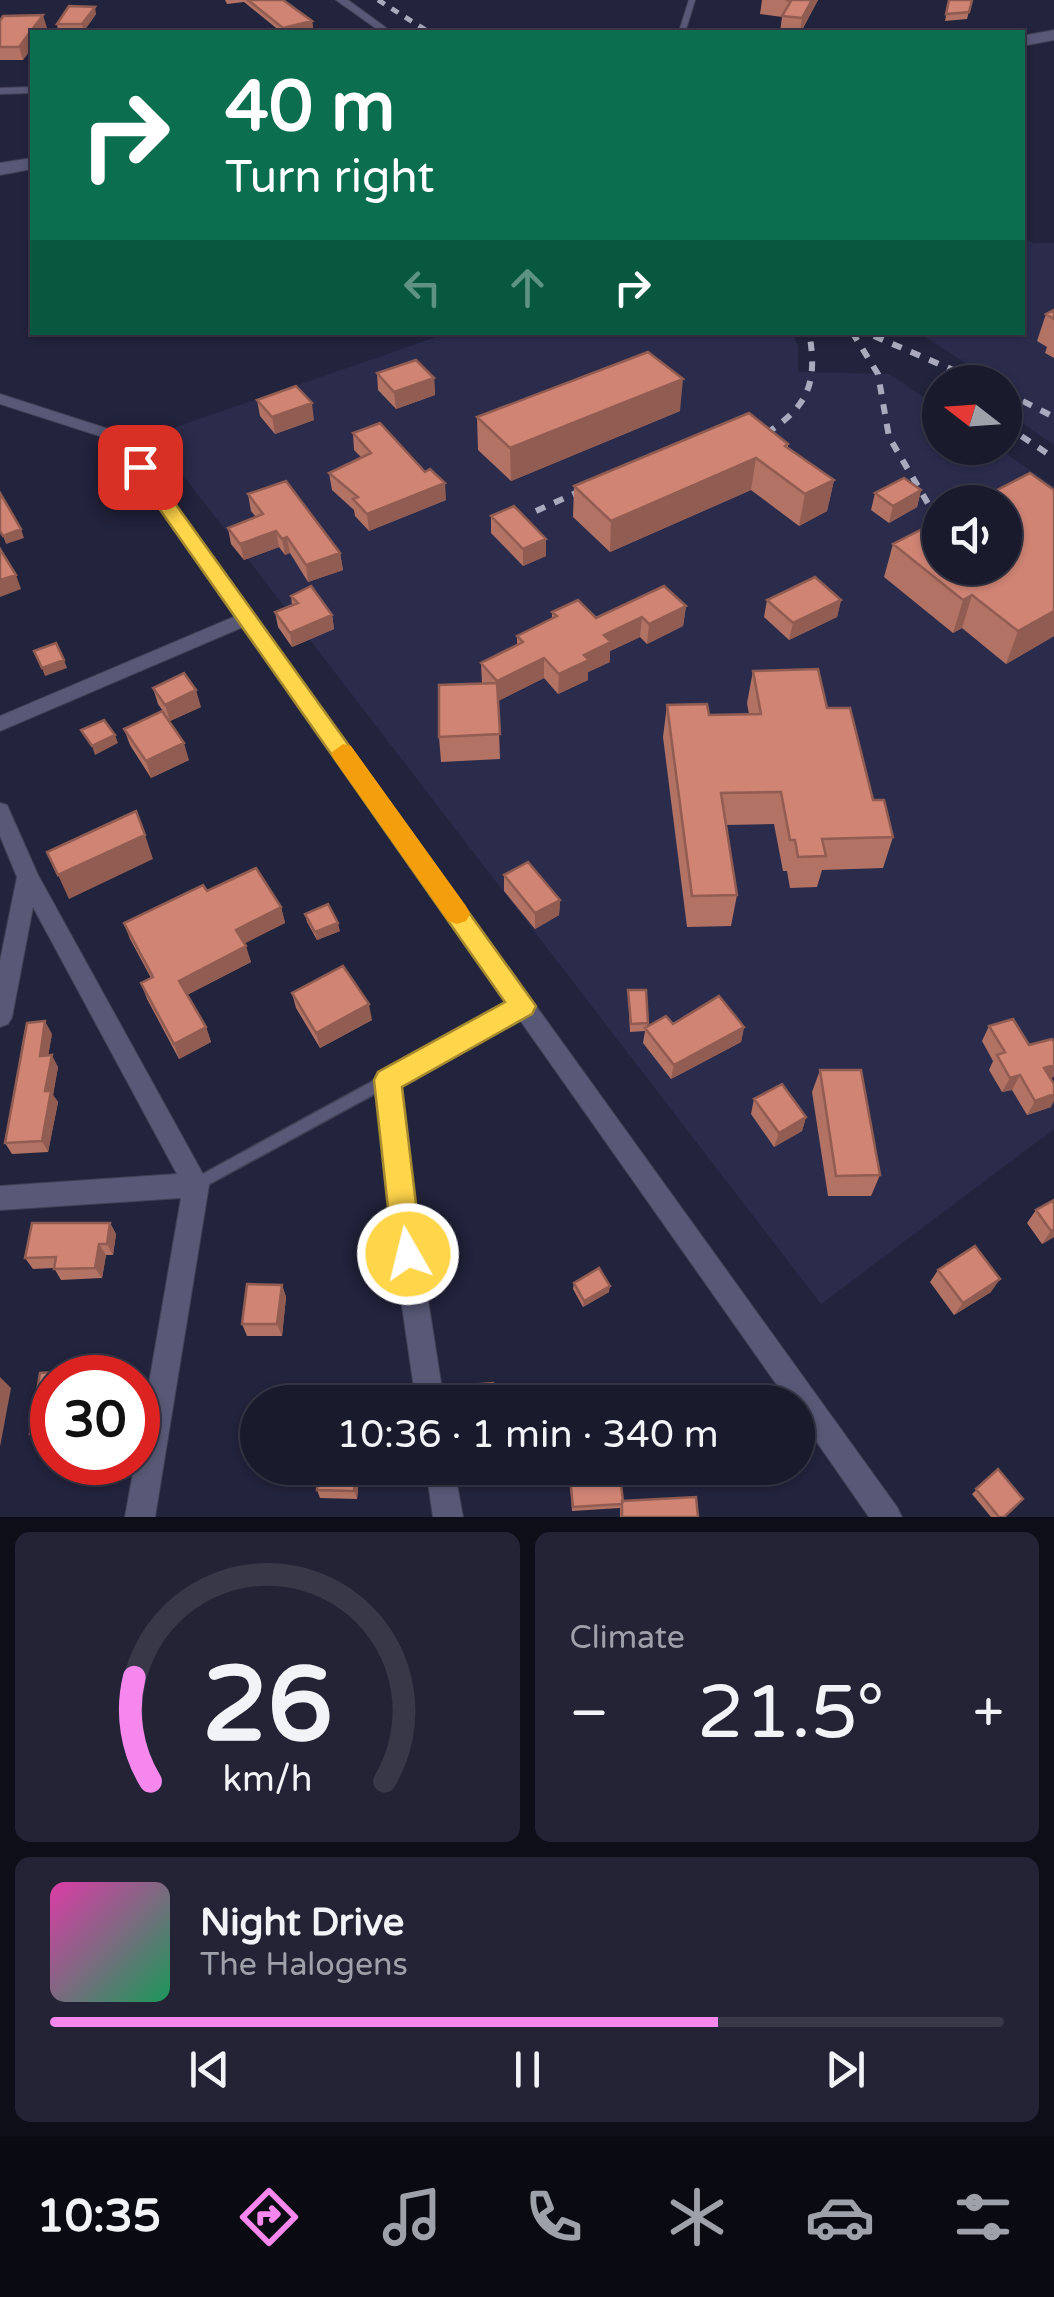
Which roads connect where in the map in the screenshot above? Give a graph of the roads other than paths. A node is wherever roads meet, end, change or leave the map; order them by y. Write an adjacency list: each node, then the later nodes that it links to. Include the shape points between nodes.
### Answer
1 (341, 0): 3 (street)
2 (692, 0): 4 (lane)
3 (384, 30)
4 (683, 30)
5 (1054, 36): 6 (street)
6 (1025, 41)
7 (0, 90): 8 (lane)
8 (30, 90)
9 (30, 164): 10 (street)
10 (0, 169)
11 (0, 399): 12 (street, via 118,437)
12 (247, 618): 13 (street); 16 (street)
13 (0, 724)
14 (0, 811): 15 (street)
15 (28, 877): 17 (street); 19 (street)
16 (522, 1006): 18 (lane); 25 (street)
17 (0, 1017)
18 (388, 1080): 19 (lane); 21 (street)
19 (196, 1184): 20 (street); 23 (street)
20 (0, 1198)
21 (427, 1385)
22 (443, 1485): 24 (street)
23 (140, 1517)
24 (448, 1517)
25 (887, 1517)

